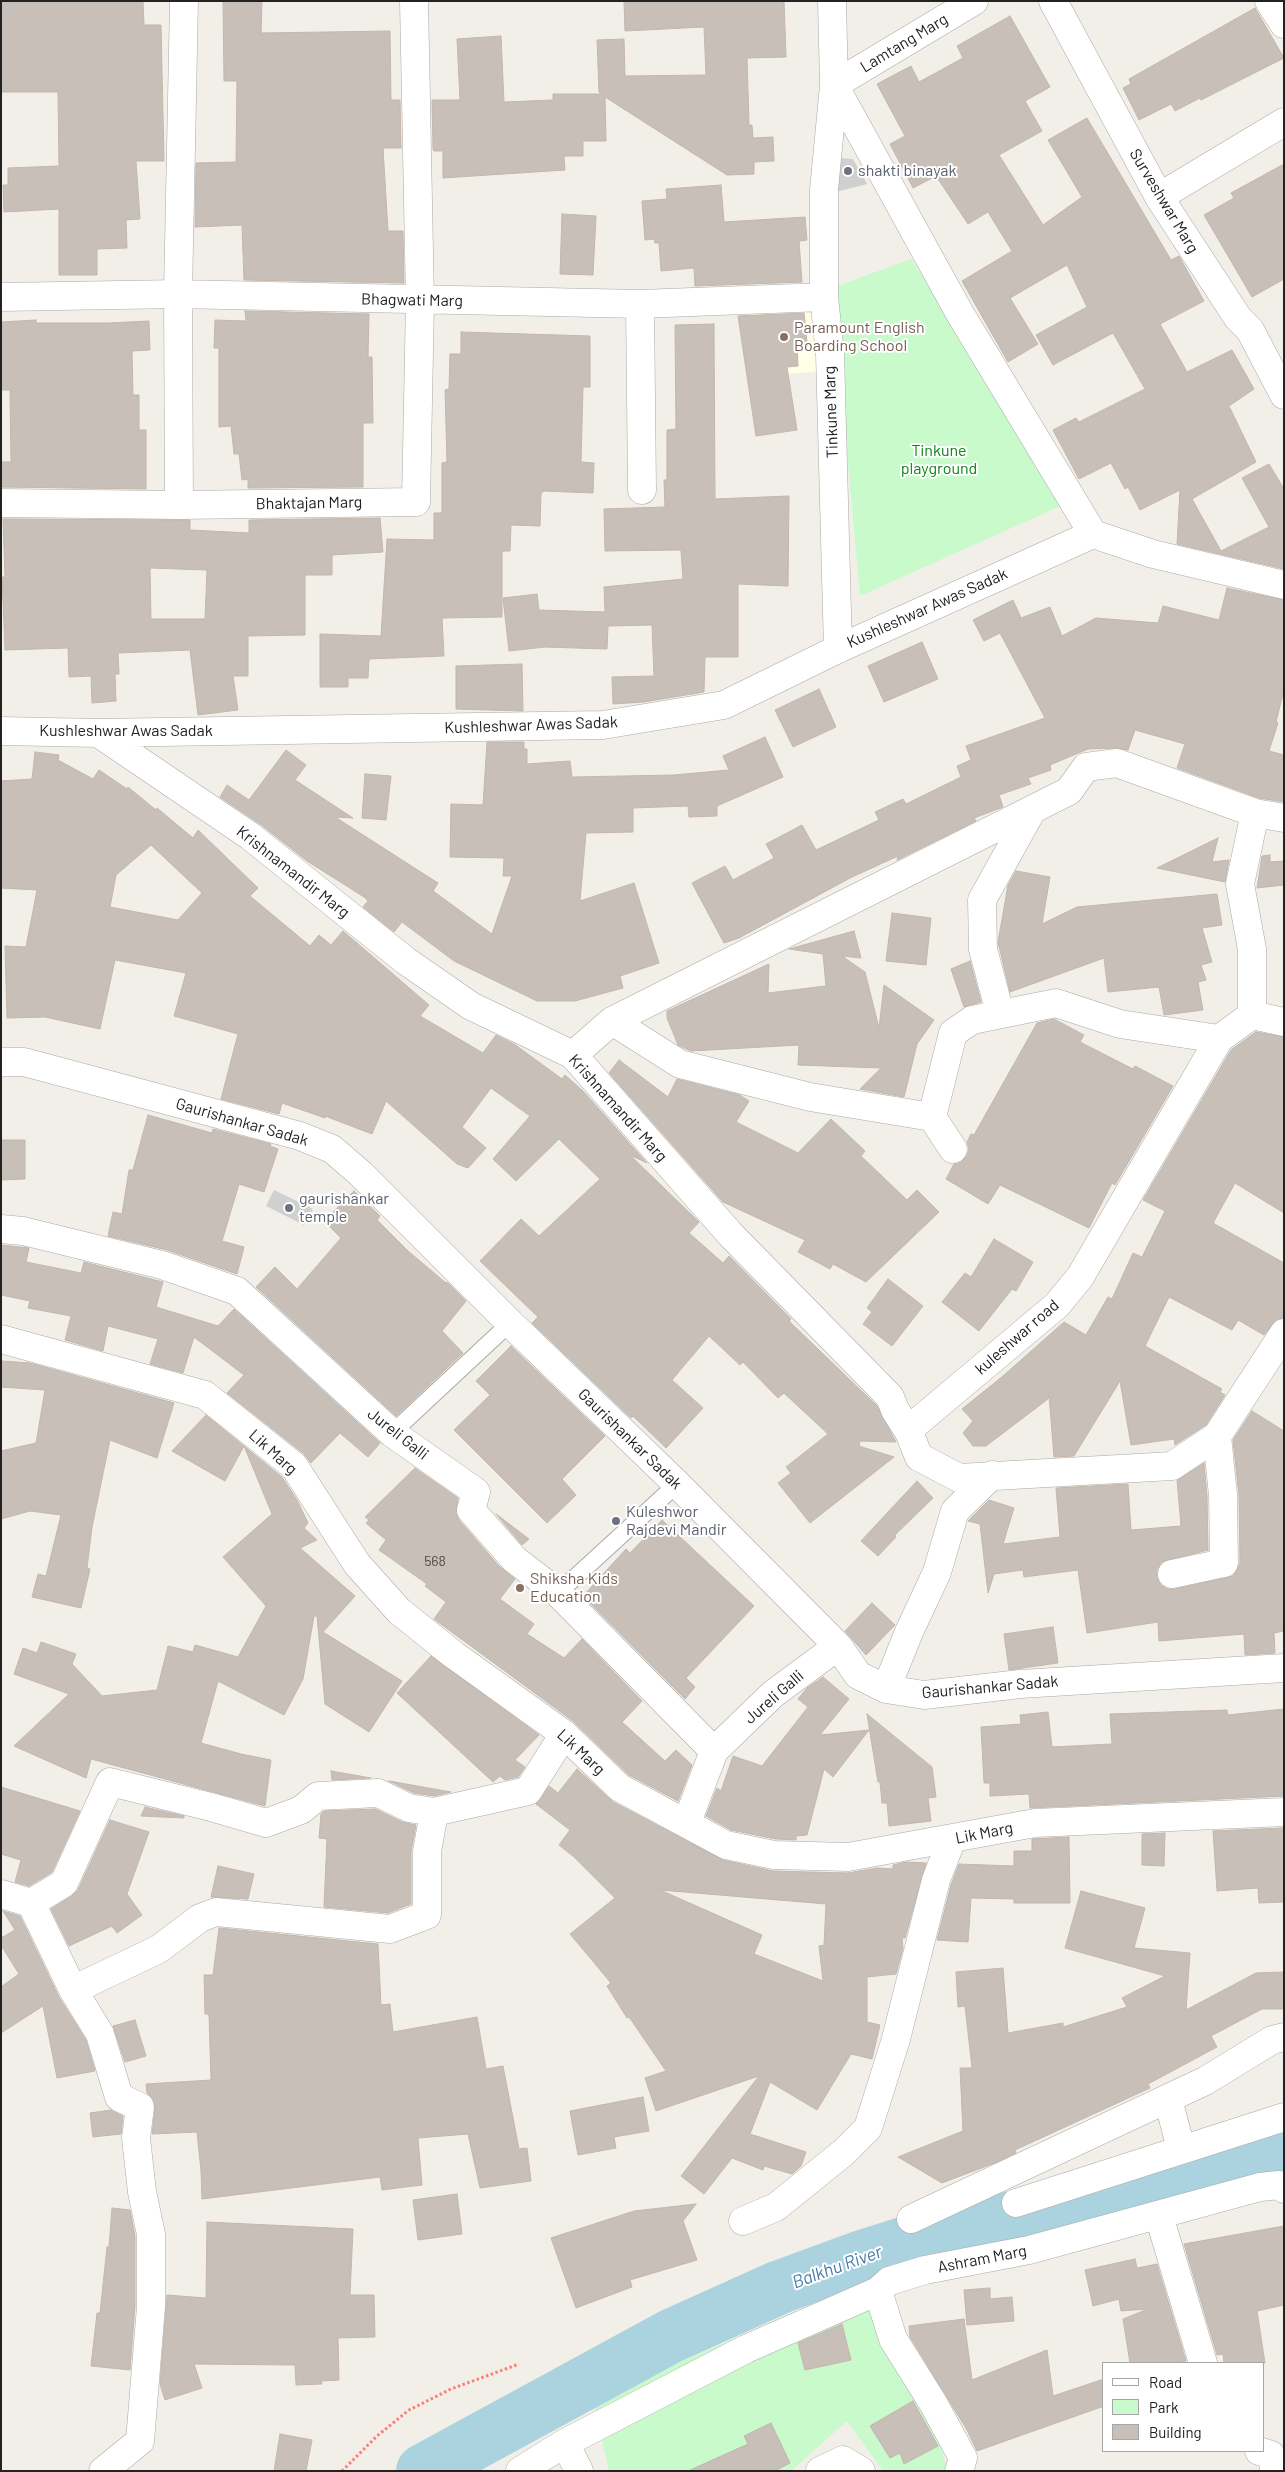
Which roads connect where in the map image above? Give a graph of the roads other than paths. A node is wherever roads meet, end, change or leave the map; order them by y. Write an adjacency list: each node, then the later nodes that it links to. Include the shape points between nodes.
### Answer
1 (184, 1): 11 (street)
2 (414, 1): 14 (street)
3 (832, 1): 8 (street, Tinkune Marg)
4 (974, 1): 8 (street, Lamtang Marg)
5 (1053, 1): 10 (street, Surveshwar Marg)
6 (1269, 1): 7 (street)
7 (1284, 24)
8 (834, 85): 12 (street, Tinkune Marg, via 824,190); 20 (street, Tinkune Marg, via 959,312)
9 (1284, 122): 10 (street)
10 (1159, 197): 16 (street, Surveshwar Marg, via 1238,318 1250,330)
11 (178, 294): 13 (street, Bhagwati Marg); 14 (street, Bhagwati Marg); 19 (street)
12 (824, 297): 15 (street, Bhagwati Marg); 22 (street, Tinkune Marg, via 830,354)
13 (1, 298)
14 (420, 301): 15 (street, Bhagwati Marg); 19 (street, Bhaktajan Marg, via 416,502)
15 (640, 304): 17 (street)
16 (1284, 395)
17 (642, 490)
18 (1, 503): 19 (street, Bhaktajan Marg)
19 (179, 505)
20 (1093, 534): 21 (street, via 1153,554); 22 (street, Kushleshwar Awas Sadak)
21 (1284, 585)
22 (838, 649): 24 (street, Kushleshwar Awas Sadak, via 724,705 604,725)
23 (1, 730): 24 (street, Kushleshwar Awas Sadak)
24 (98, 733): 33 (street, Krishnamandir Marg, via 250,836 406,961 471,1006)
25 (1031, 812): 26 (street, via 1069,791 1086,767 1117,763); 28 (street, via 982,900 984,949); 30 (street)
26 (1256, 813): 27 (street); 29 (street, via 1240,884 1252,950)
27 (1284, 818)
28 (1000, 1013): 32 (street, via 1056,1004 1120,1024); 35 (street, via 972,1020 953,1033)
29 (1252, 1015): 31 (street); 32 (street, kuleshwar road)
30 (612, 1021): 33 (street); 35 (street, via 680,1064 810,1097)
31 (1284, 1022)
32 (1219, 1039): 41 (street, kuleshwar road, via 1080,1277 1057,1305)
33 (574, 1055): 41 (street, Krishnamandir Marg, via 731,1235 890,1398)
34 (1, 1062): 38 (street, Gaurishankar Sadak, via 24,1062 300,1136 332,1149)
35 (932, 1117): 36 (street)
36 (953, 1149)
37 (1, 1230): 42 (street, Jureli Galli, via 23,1232 162,1265 237,1291)
38 (510, 1323): 42 (lane); 45 (street, Gaurishankar Sadak)
39 (1284, 1333): 43 (street)
40 (1, 1339): 51 (street, Lik Marg, via 205,1395 294,1466 357,1564 399,1611)
41 (908, 1430): 44 (street, via 919,1457 940,1470 959,1478)
42 (392, 1433): 47 (street, Jureli Galli, via 476,1492 472,1510 514,1559)
43 (1217, 1436): 44 (street, via 1172,1466); 46 (street, via 1224,1494 1224,1563)
44 (992, 1475): 50 (street, via 954,1511 937,1572)
45 (677, 1484): 47 (lane); 48 (street, Gaurishankar Sadak)
46 (1172, 1574)
47 (558, 1593): 52 (street, Jureli Galli)
48 (838, 1646): 50 (street, Gaurishankar Sadak, via 858,1675); 52 (street, Jureli Galli, via 773,1694)
49 (1284, 1668): 50 (street, Gaurishankar Sadak, via 1020,1684 924,1695)
50 (886, 1689)
51 (564, 1734): 53 (street, via 528,1791); 55 (street, Lik Marg, via 620,1788)
52 (714, 1751): 55 (street, Jureli Galli)
53 (434, 1812): 58 (street, via 409,1808 378,1793 318,1796 301,1810 266,1823 110,1782 64,1883); 59 (street, via 427,1852 427,1915 390,1929 216,1912 200,1918 158,1949)
54 (1284, 1812): 56 (street, Lik Marg, via 1035,1823)
55 (687, 1822): 56 (street, Lik Marg, via 726,1845 774,1855 848,1858)
56 (952, 1839): 70 (street, via 936,1880 896,2039 868,2128 844,2152 776,2207)
57 (1, 1894): 58 (street)
58 (31, 1903): 59 (street)
59 (73, 1990): 74 (street, via 100,2034 119,2097 140,2107 136,2138 151,2234 151,2307 140,2441)
60 (1284, 2038): 61 (street, via 1272,2040 1205,2081)
61 (1168, 2099): 63 (street); 64 (street)
62 (1284, 2117): 63 (street)
63 (1180, 2149): 66 (street)
64 (1034, 2162): 66 (street); 69 (street)
65 (1284, 2189): 68 (street, Ashram Marg, via 1279,2185 1260,2187)
66 (1047, 2193): 67 (street)
67 (1016, 2203)
68 (1159, 2216): 71 (street, Ashram Marg, via 1029,2250 925,2270 889,2281); 72 (street)
69 (911, 2219)
70 (743, 2221)
71 (878, 2291): 73 (street, Ashram Marg, via 746,2349); 79 (street, via 894,2339 963,2458)
72 (1203, 2362)
73 (565, 2443): 75 (street, Ashram Marg); 76 (street)
74 (103, 2471)
75 (520, 2471)
76 (579, 2471)
77 (820, 2471): 78 (street, via 843,2460)
78 (862, 2471)
79 (959, 2471)

